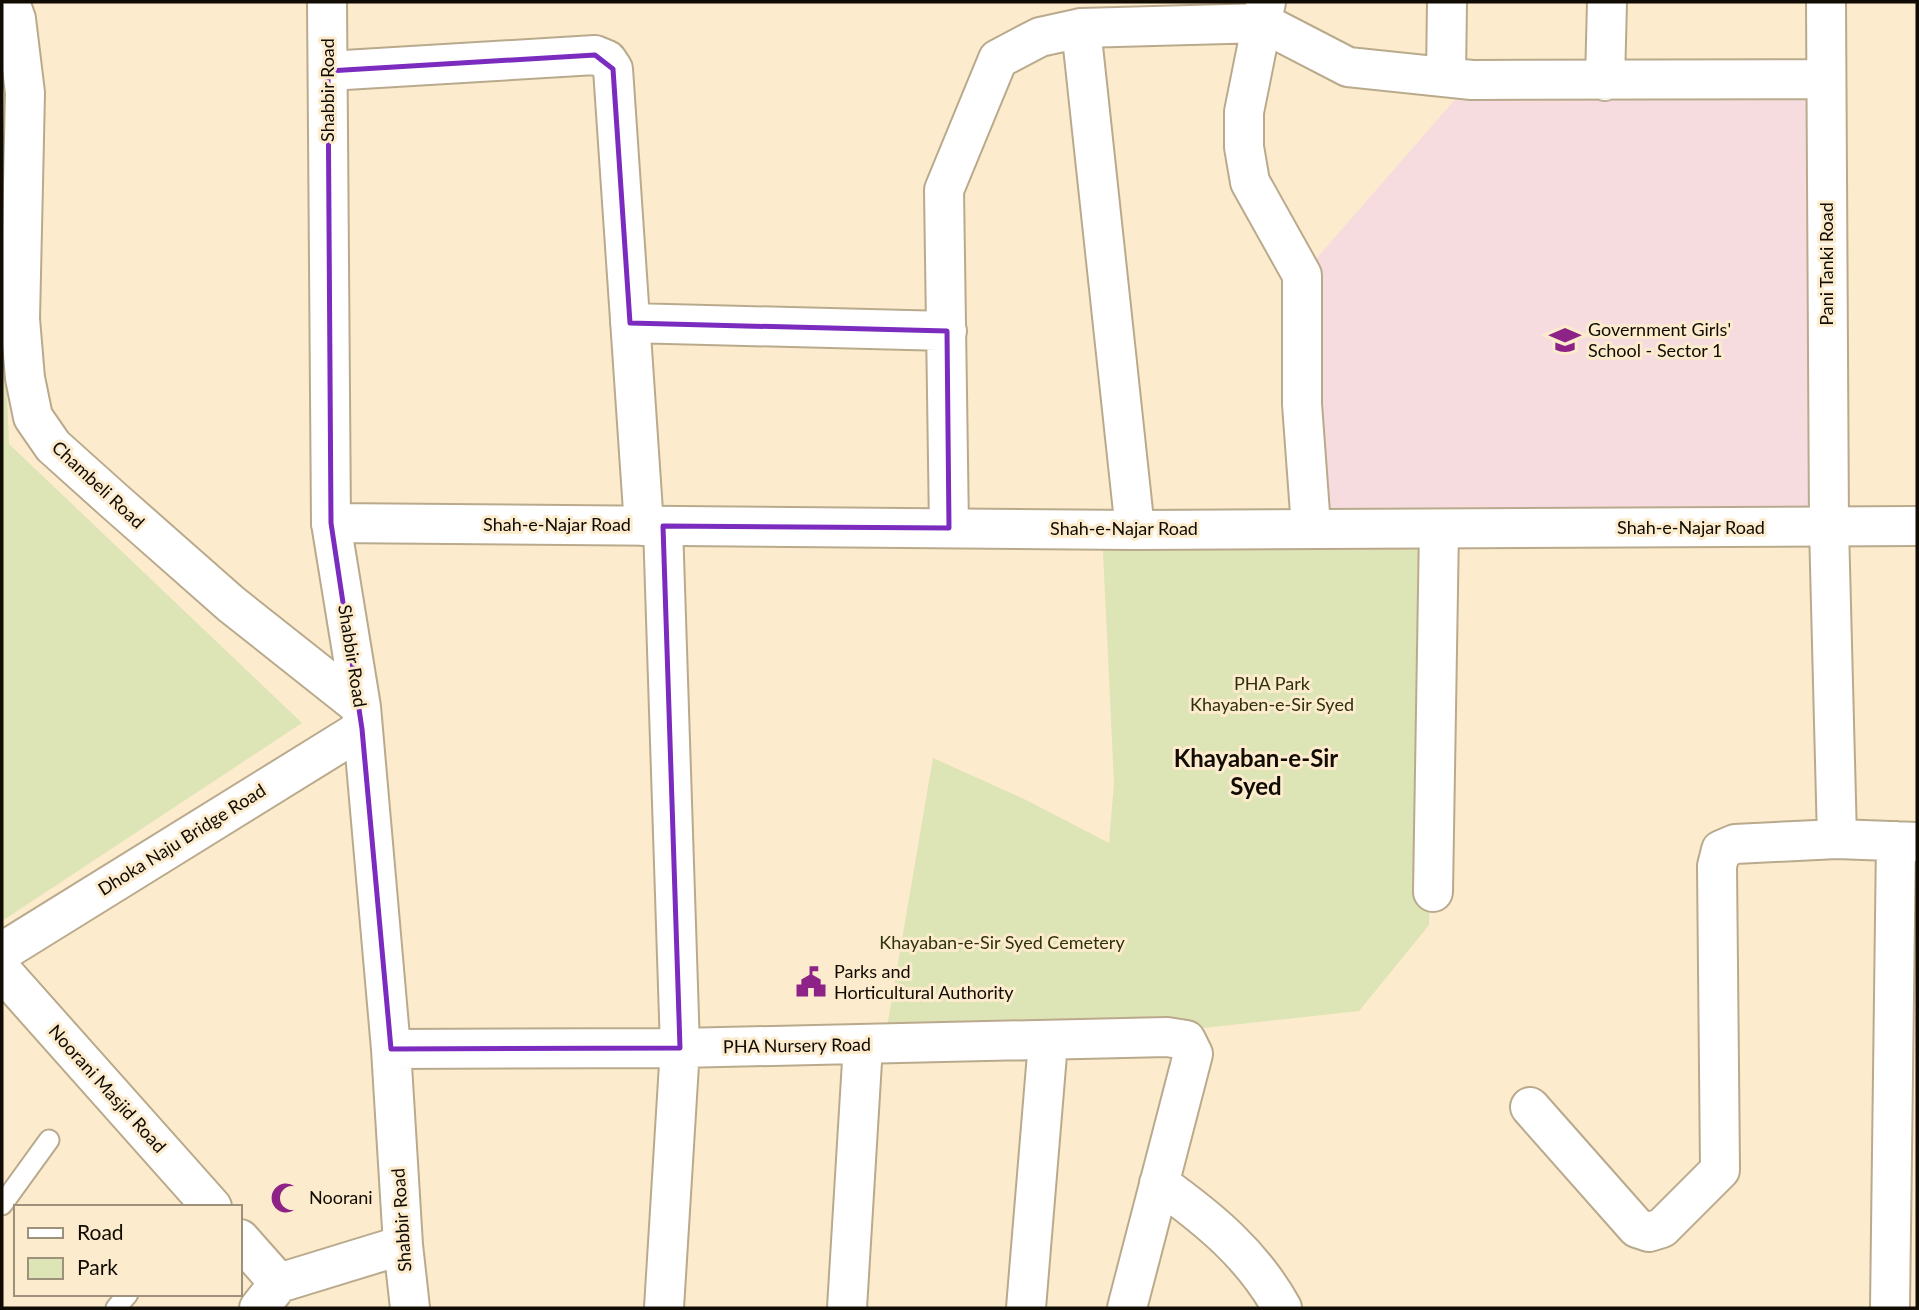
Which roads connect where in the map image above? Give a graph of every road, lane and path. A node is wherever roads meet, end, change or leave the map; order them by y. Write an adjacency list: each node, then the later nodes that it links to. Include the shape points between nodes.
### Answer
1 (327, 2): 8 (street, Shabbir Road)
2 (1447, 2): 9 (street)
3 (1607, 2): 11 (street)
4 (1826, 2): 10 (street, Pani Tanki Road)
5 (19, 3): 12 (street, Chambeli Road, via 25,93)
6 (1265, 13): 7 (street); 9 (street, via 1349,67); 18 (street, via 1244,112 1244,147 1250,182 1302,275 1302,404)
7 (1082, 28): 14 (street, via 1040,37 998,58 944,190); 22 (street)
8 (328, 71): 13 (street, via 595,55 607,60 613,69); 15 (street, Shabbir Road)
9 (1446, 77): 11 (street, via 1494,82)
10 (1826, 79): 11 (street); 19 (street, Pani Tanki Road)
11 (1605, 81)
12 (12, 145): 23 (street, Chambeli Road, via 20,318 33,417 53,446)
13 (630, 323): 14 (street); 16 (street)
14 (947, 331): 20 (street)
15 (331, 523): 16 (street, Shah-e-Najar Road); 23 (street, Shabbir Road)
16 (653, 526): 20 (street, Shah-e-Najar Road); 31 (street)
17 (1917, 526): 19 (street, Shah-e-Najar Road)
18 (1311, 527): 21 (street, Shah-e-Najar Road); 22 (street, Shah-e-Najar Road)
19 (1829, 527): 21 (street, Shah-e-Najar Road); 24 (street, Pani Tanki Road)
20 (949, 528): 22 (street, Shah-e-Najar Road)
21 (1438, 529): 26 (street)
22 (1135, 530)
23 (362, 718): 27 (street, Dhoka Naju Bridge Road); 32 (street, Shabbir Road)
24 (1837, 839): 25 (street); 33 (street, via 1735,844 1721,850 1717,866 1720,1170 1662,1228 1649,1233 1637,1228)
25 (1907, 841): 47 (street)
26 (1433, 892)
27 (2, 952)
28 (2, 971): 36 (street, Noorani Masjid Road)
29 (1048, 1042): 30 (street, PHA Nursery Road); 35 (street, PHA Nursery Road, via 1186,1040 1193,1054); 44 (street)
30 (863, 1045): 31 (street, PHA Nursery Road); 43 (street)
31 (680, 1048): 32 (street, PHA Nursery Road); 42 (street)
32 (390, 1049): 39 (street, Shabbir Road)
33 (1531, 1107)
34 (49, 1140): 37 (lane)
35 (1159, 1183): 45 (street); 46 (street, via 1214,1223 1242,1251 1265,1277)
36 (206, 1204)
37 (2, 1205)
38 (242, 1243): 40 (street)
39 (402, 1245): 40 (street); 41 (street, Shabbir Road)
40 (269, 1296)
41 (410, 1308)
42 (664, 1308)
43 (847, 1308)
44 (1026, 1308)
45 (1127, 1308)
46 (1282, 1308)
47 (1891, 1308)

